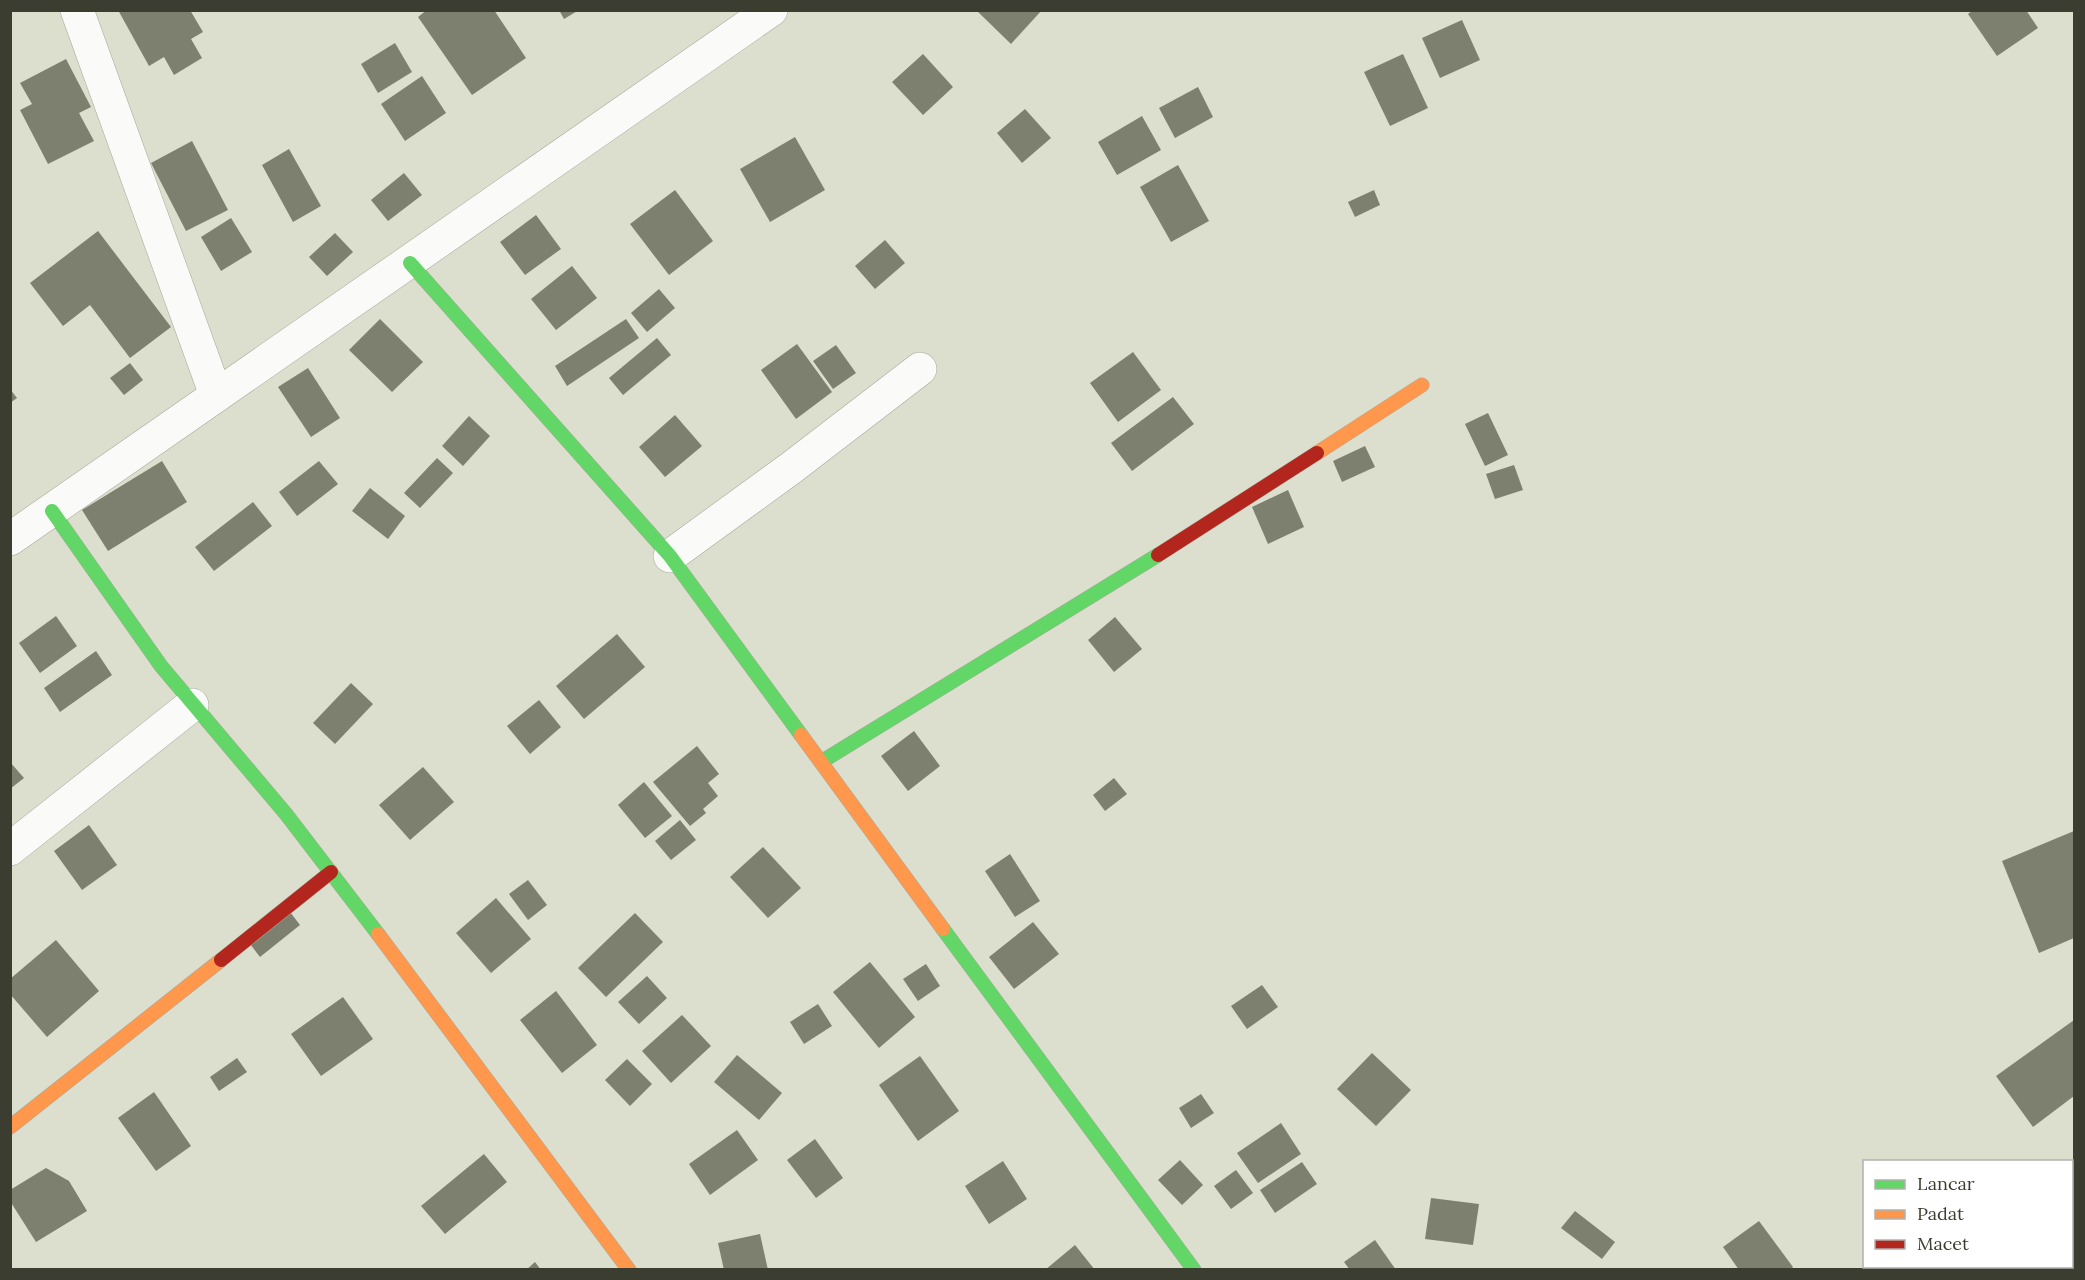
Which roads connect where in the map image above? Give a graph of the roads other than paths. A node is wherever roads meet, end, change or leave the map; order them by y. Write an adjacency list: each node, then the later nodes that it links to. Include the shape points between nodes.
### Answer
1 (76, 10): 6 (street)
2 (771, 10): 3 (street)
3 (410, 263): 6 (street); 9 (street)
4 (920, 369): 9 (street)
5 (1422, 385): 11 (street, via 1159,554)
6 (216, 395): 7 (street)
7 (52, 511): 8 (street); 10 (street)
8 (10, 539)
9 (670, 556): 11 (street)
10 (192, 705): 12 (street); 13 (street)
11 (821, 762): 16 (street)
12 (10, 849)
13 (331, 872): 14 (street); 15 (street)
14 (10, 1127)
15 (629, 1269)
16 (1194, 1269)

